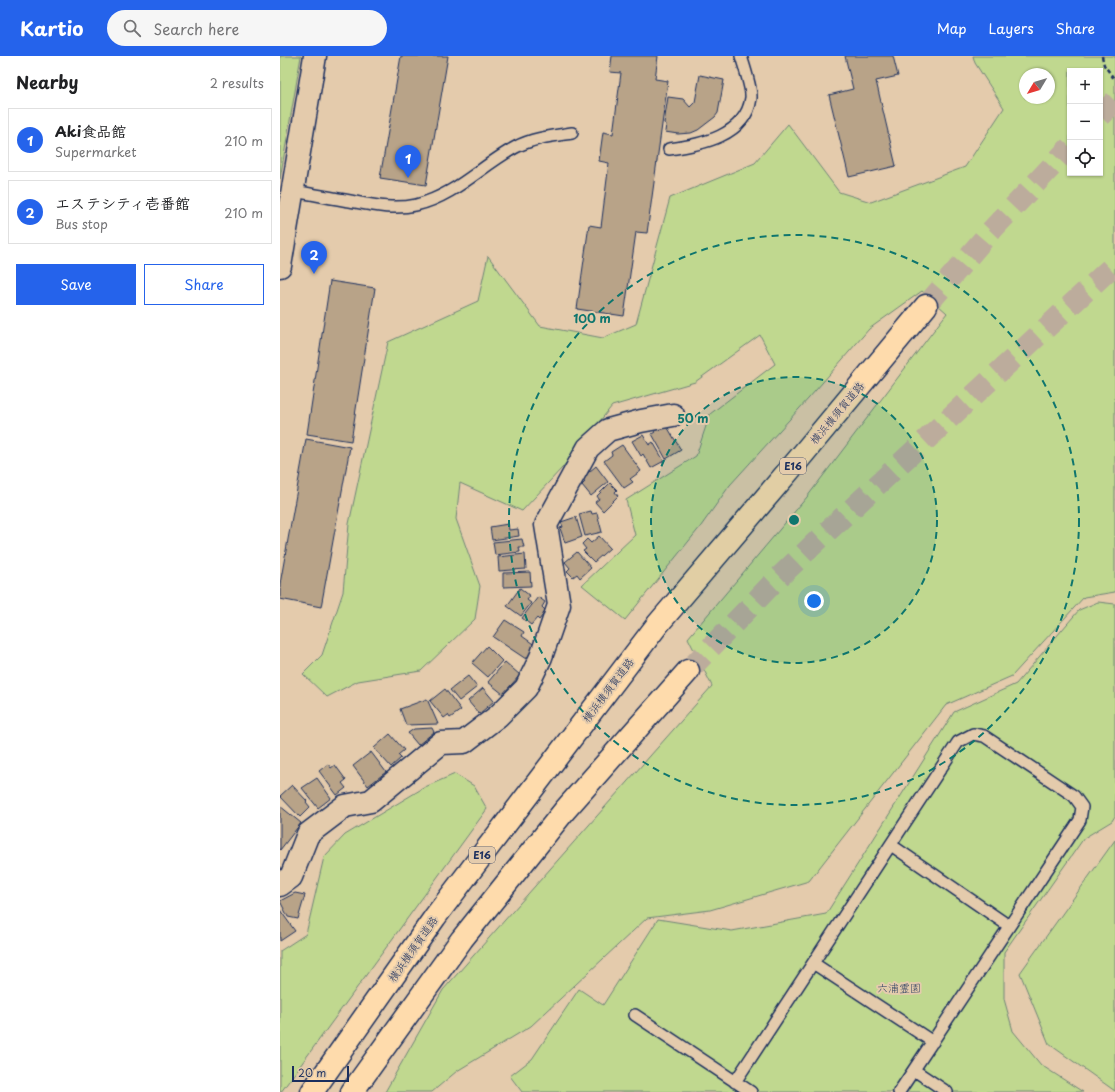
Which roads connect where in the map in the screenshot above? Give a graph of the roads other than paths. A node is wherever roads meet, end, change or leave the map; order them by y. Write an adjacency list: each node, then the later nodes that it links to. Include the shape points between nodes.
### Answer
1 (315, 56): 5 (street)
2 (741, 56): 4 (lane, via 751,96 747,112 737,125 717,138 698,145)
3 (572, 134): 5 (lane, via 556,135 515,147 447,193 415,205 394,208)
4 (669, 149)
5 (293, 191): 6 (street)
6 (280, 266)
7 (926, 306): 18 (highway, 横浜横須賀道路 / E16, via 658,624 435,917)
8 (673, 415): 11 (street, via 608,430 588,448 546,525 559,605 541,657 526,688 498,716 464,742 440,743 371,801 345,806 308,834 291,877)
9 (688, 671): 19 (highway, via 565,810 462,939)
10 (890, 845): 12 (lane); 12 (lane, via 958,742 973,734 984,736 1074,796 1082,807 1080,820); 13 (lane)
11 (280, 885)
12 (1009, 926): 15 (lane)
13 (813, 963): 15 (lane); 17 (lane)
14 (635, 1015): 17 (lane)
15 (932, 1042): 16 (lane)
16 (914, 1070): 21 (lane); 22 (lane)
17 (736, 1082): 20 (lane)
18 (312, 1092)
19 (352, 1092)
20 (751, 1092)
21 (899, 1092)
22 (947, 1092)

